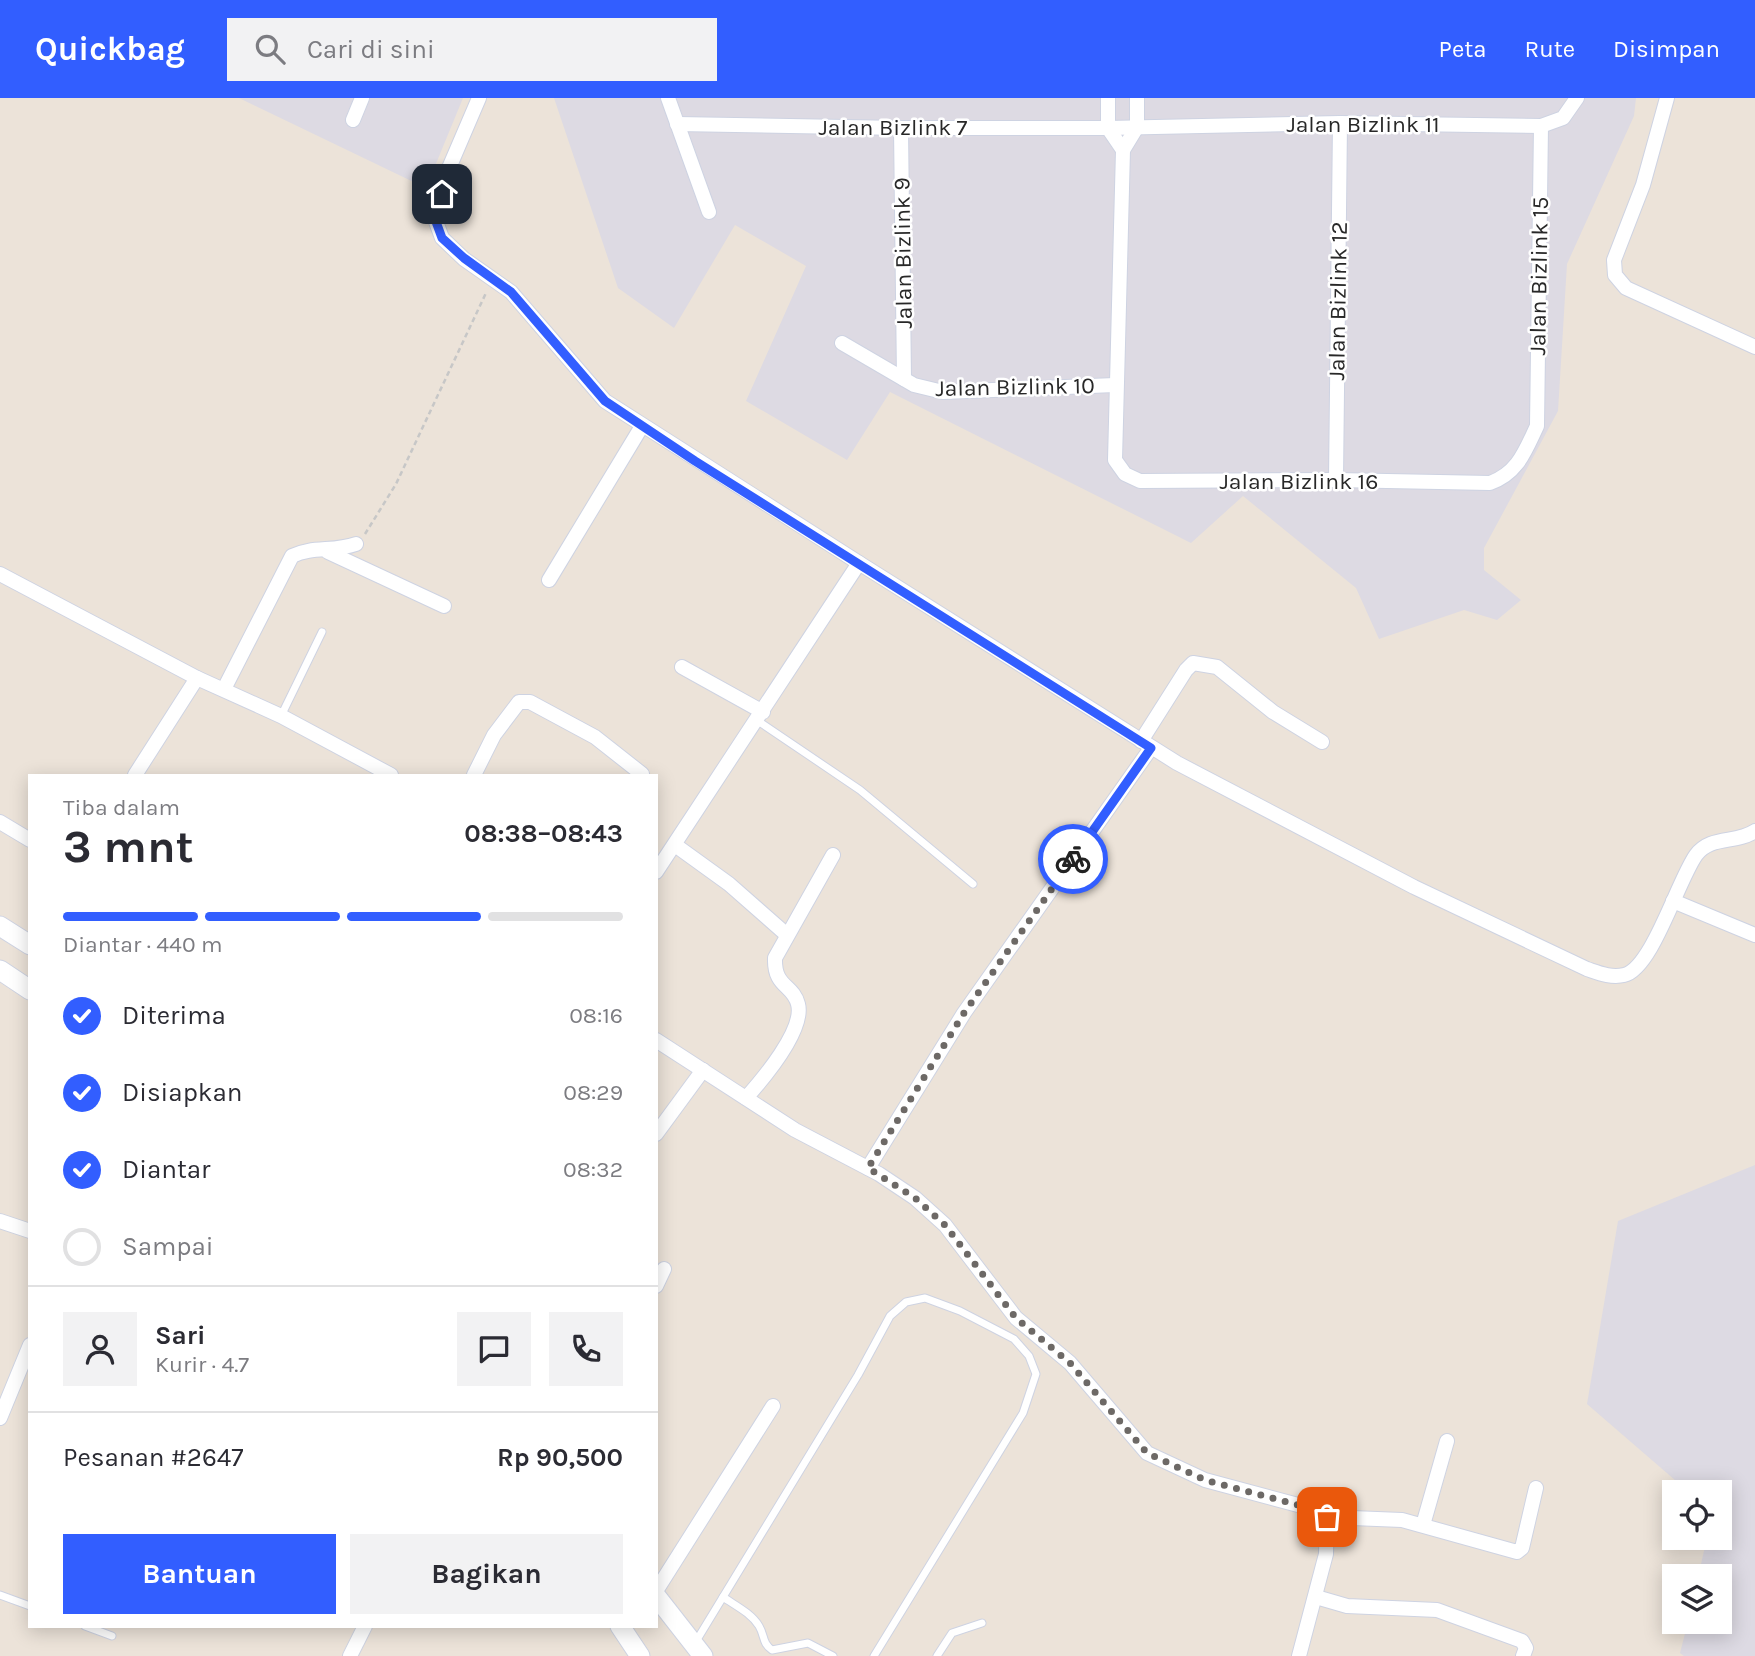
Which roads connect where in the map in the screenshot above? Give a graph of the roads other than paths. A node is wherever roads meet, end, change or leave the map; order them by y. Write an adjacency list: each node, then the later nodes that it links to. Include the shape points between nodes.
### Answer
1 (362, 98): 8 (street)
2 (479, 98): 21 (street, via 449,168 435,219 442,238 528,309 605,401)
3 (668, 98): 10 (street)
4 (1108, 98): 14 (street)
5 (1137, 98): 12 (street)
6 (1577, 98): 11 (street, via 1563,118)
7 (1667, 98): 18 (street, via 1643,185 1614,260 1615,275 1626,288)
8 (353, 120)
9 (1340, 123): 11 (street, Jalan Bizlink 11); 12 (street, Jalan Bizlink 11); 23 (street, Jalan Bizlink 12)
10 (677, 124): 13 (street, Jalan Bizlink 7); 16 (street)
11 (1541, 126): 22 (street, Jalan Bizlink 15)
12 (1137, 127): 14 (street, Jalan Bizlink 11); 15 (street)
13 (901, 128): 14 (street, Jalan Bizlink 7); 19 (street, Jalan Bizlink 9)
14 (1108, 128): 15 (street)
15 (1124, 150): 20 (street, Jalan Bizlink 16)
16 (709, 212)
17 (842, 343): 19 (street, Jalan Bizlink 10)
18 (1755, 347)
19 (904, 379): 20 (street, Jalan Bizlink 10, via 943,392)
20 (1115, 385): 23 (street, Jalan Bizlink 16, via 1115,460 1125,474 1140,481)
21 (642, 426): 26 (street); 28 (street)
22 (1538, 426): 23 (street, Jalan Bizlink 16, via 1506,477 1490,484)
23 (1336, 480)
24 (356, 544): 25 (street)
25 (323, 551): 29 (street); 33 (street, via 301,551 286,563)
26 (859, 564): 35 (street); 37 (street)
27 (0, 574): 32 (street)
28 (549, 580)
29 (444, 606)
30 (321, 632): 34 (lane)
31 (682, 667): 35 (street)
32 (197, 678): 33 (street); 38 (street)
33 (224, 689): 34 (street)
34 (282, 716): 39 (street)
35 (760, 717): 45 (street); 48 (lane, via 860,790)
36 (1322, 742): 37 (street, via 1273,712 1217,667 1193,663)
37 (1146, 745): 49 (street, via 1414,887 1587,969 1627,975 1643,960); 60 (street, via 964,1013)
38 (136, 774)
39 (389, 774)
40 (474, 774): 41 (street, via 494,735 519,702 530,702 595,737)
41 (642, 774)
42 (0, 822): 44 (street)
43 (1755, 831): 49 (street, via 1707,845 1696,855)
44 (28, 839)
45 (675, 845): 47 (street); 51 (street)
46 (833, 855): 51 (street)
47 (658, 869)
48 (973, 884)
49 (1673, 901): 52 (street)
50 (0, 926): 53 (main road)
51 (787, 935): 58 (street, via 775,958 774,973 798,1003 798,1016 792,1035)
52 (1755, 935)
53 (28, 944)
54 (0, 970): 55 (main road)
55 (28, 989)
56 (658, 1041): 57 (street)
57 (703, 1070): 58 (street); 59 (street)
58 (746, 1098): 60 (street)
59 (658, 1131)
60 (868, 1168): 70 (street, via 915,1198 945,1225 1016,1318 1070,1363 1147,1453 1205,1480 1313,1509)
61 (0, 1222): 62 (street)
62 (28, 1230)
63 (664, 1269): 64 (street)
64 (658, 1282)
65 (28, 1350): 67 (street)
66 (773, 1406): 72 (street)
67 (0, 1418)
68 (1447, 1441): 71 (street)
69 (1536, 1488): 71 (street, via 1522,1548 1517,1552)
70 (1327, 1517): 71 (street); 76 (street, via 1326,1554)
71 (1423, 1525)
72 (658, 1591)
73 (0, 1595): 77 (lane)
74 (658, 1597): 83 (main road)
75 (723, 1597): 83 (lane); 86 (lane, via 750,1614 764,1645 772,1650 808,1643); 87 (lane, via 890,1316 906,1302 925,1298 960,1311 1014,1339 1029,1356 1036,1374 1023,1413)
76 (1316, 1597): 89 (street); 90 (street, via 1347,1606 1437,1610 1522,1641 1526,1648)
77 (28, 1605)
78 (982, 1623): 88 (lane, via 952,1633)
79 (90, 1628): 82 (lane)
80 (364, 1628): 84 (street)
81 (621, 1628): 85 (main road)
82 (112, 1636)
83 (699, 1650)
84 (350, 1656)
85 (640, 1656)
86 (833, 1656)
87 (874, 1656)
88 (937, 1656)
89 (1299, 1656)
90 (1523, 1656)

